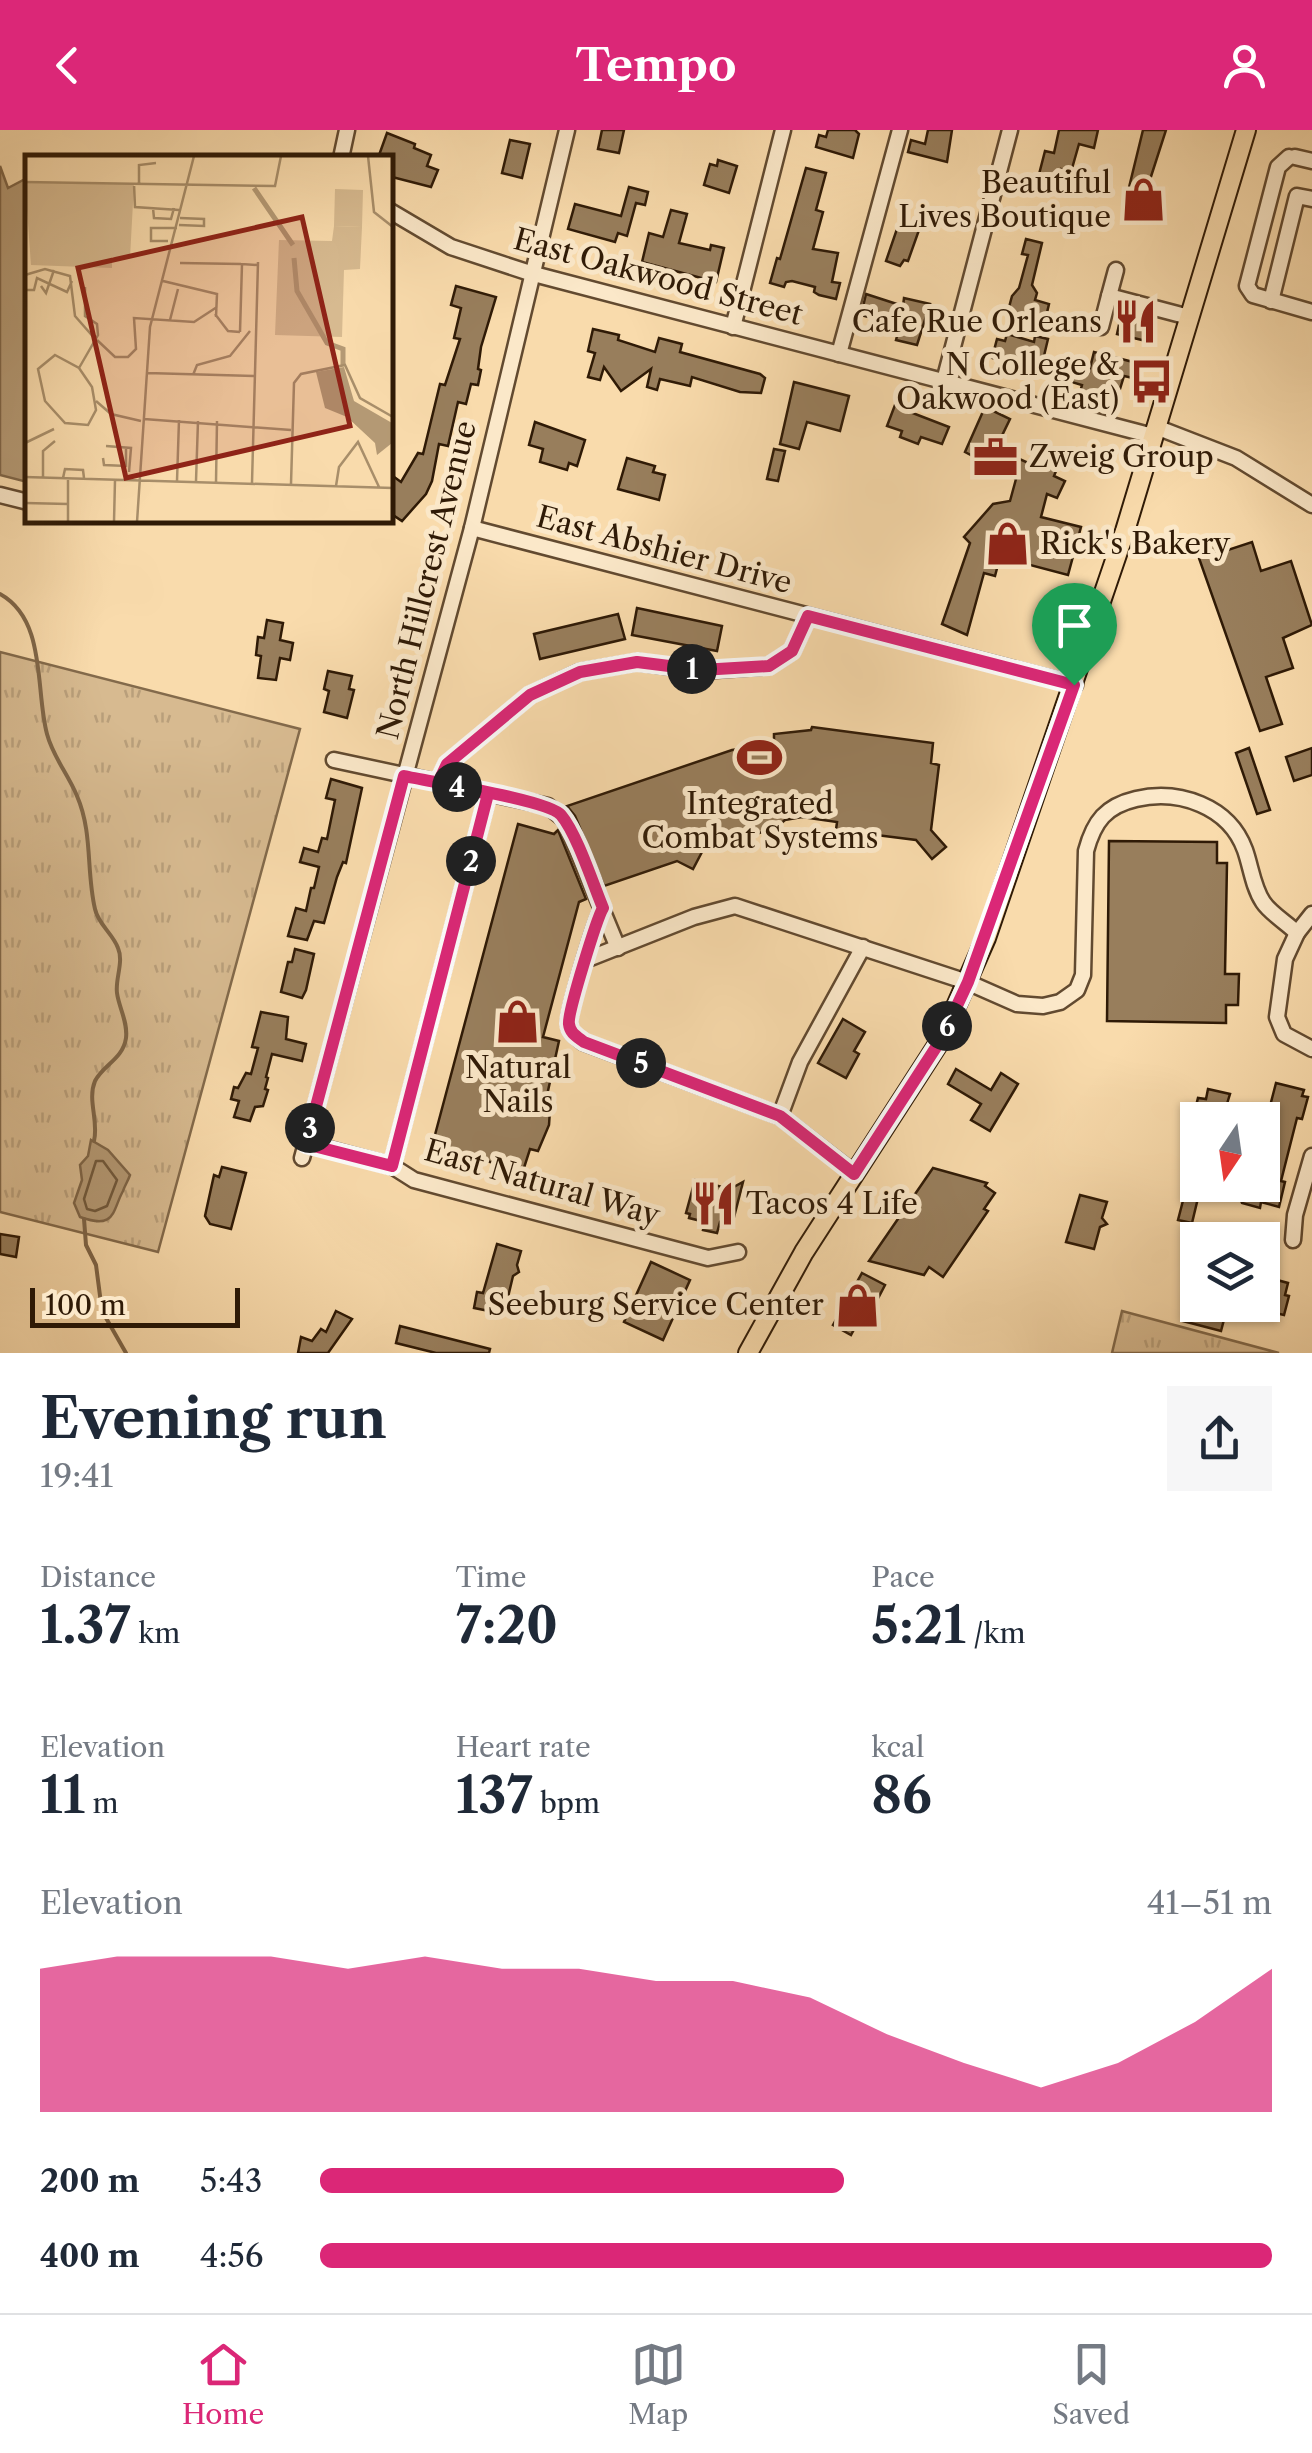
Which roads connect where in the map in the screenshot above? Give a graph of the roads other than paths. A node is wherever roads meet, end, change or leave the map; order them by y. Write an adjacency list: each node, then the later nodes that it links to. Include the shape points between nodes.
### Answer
1 (347, 130): 7 (street)
2 (567, 130): 12 (street, North Hillcrest Avenue)
3 (783, 130): 17 (street)
4 (900, 130): 19 (street)
5 (1010, 130): 20 (street)
6 (1246, 130): 16 (main road)
7 (342, 155)
8 (1312, 161): 14 (street, via 1292,156 1278,167 1246,286)
9 (1312, 199): 14 (street, via 1297,196)
10 (392, 212): 12 (street, East Oakwood Street, via 451,247)
11 (1116, 270): 13 (street)
12 (530, 273): 17 (street, East Oakwood Street); 25 (street, North Hillcrest Avenue)
13 (1109, 296): 16 (street); 18 (street)
14 (1271, 301): 15 (street)
15 (1312, 312)
16 (1190, 317): 21 (main road)
17 (733, 327): 19 (street, East Oakwood Street)
18 (1101, 327)
19 (839, 354): 20 (street, East Oakwood Street)
20 (944, 382): 21 (street, East Oakwood Street)
21 (1155, 432): 24 (street, East Oakwood Street, via 1236,458); 27 (main road)
22 (0, 495): 23 (street)
23 (25, 501)
24 (1312, 504)
25 (472, 528): 26 (street, East Abshier Drive); 29 (street, North Hillcrest Avenue)
26 (808, 616): 27 (street, East Abshier Drive); 30 (street, via 792,651 769,666 701,670 637,662 580,672 530,695 447,764)
27 (1074, 685): 38 (main road)
28 (334, 760): 29 (street)
29 (404, 776): 30 (street); 41 (street, North Hillcrest Avenue)
30 (438, 783): 31 (street)
31 (488, 794): 32 (street, via 558,811); 43 (street)
32 (603, 908): 36 (street); 37 (street)
33 (1312, 914): 34 (street)
34 (1303, 934): 38 (street, via 1264,904 1244,846 1219,814 1186,799 1145,797 1103,812 1091,834 1084,964 1076,990 1043,1006 1017,1004); 39 (street, via 1285,959 1277,1017 1284,1034)
35 (862, 947): 36 (street, via 735,906); 38 (street); 40 (street, via 800,1062)
36 (618, 948): 37 (street)
37 (588, 959): 40 (street, via 567,1019 584,1042)
38 (968, 982): 44 (main road, via 942,1038)
39 (1312, 1050)
40 (780, 1116): 44 (street)
41 (304, 1151): 43 (street, East Natural Way)
42 (1312, 1156): 45 (street)
43 (392, 1166): 46 (street, East Natural Way, via 414,1180 708,1258)
44 (854, 1174): 47 (main road)
45 (1293, 1240)
46 (738, 1252)
47 (748, 1353)

